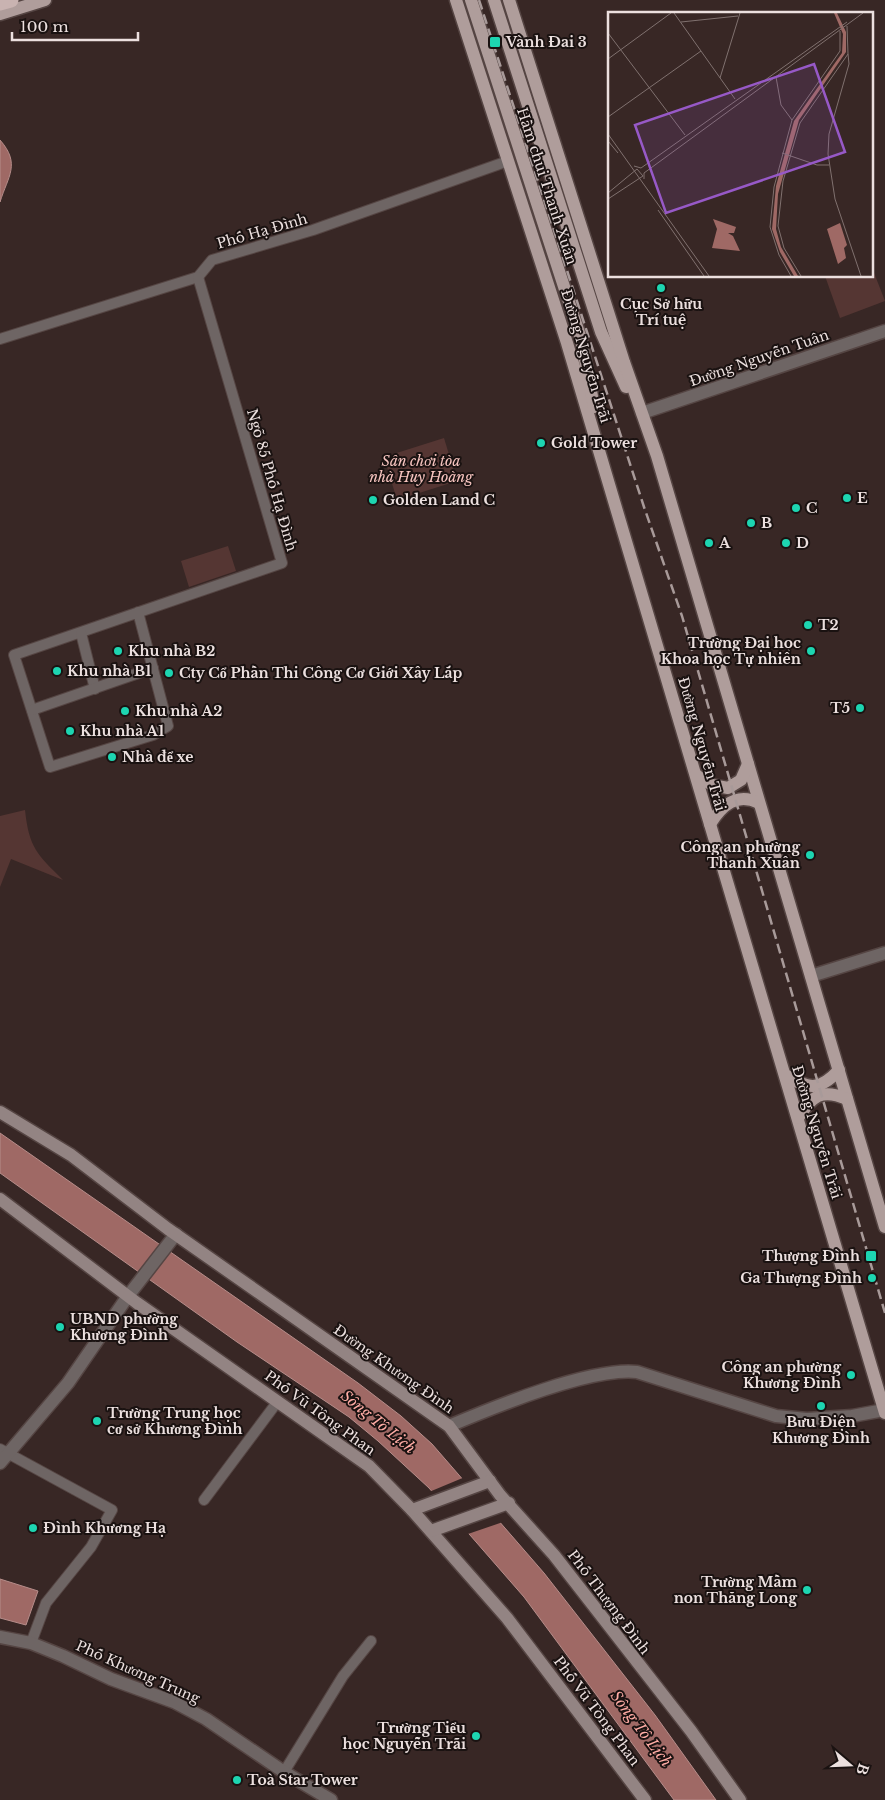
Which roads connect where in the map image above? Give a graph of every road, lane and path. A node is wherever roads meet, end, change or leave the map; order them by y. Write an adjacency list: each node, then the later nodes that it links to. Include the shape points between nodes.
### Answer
1 (11, 0): 7 (highway)
2 (45, 0): 8 (main road)
3 (456, 0): 9 (main road, Đường Nguyễn Trãi)
4 (471, 0): 15 (main road, Hầm chui Thanh Xuân, via 581,339)
5 (494, 0): 14 (main road, Hầm chui Thanh Xuân, via 601,332)
6 (509, 0): 13 (main road)
7 (0, 3)
8 (0, 14)
9 (508, 161): 10 (street, Phố Hạ Đình, via 313,230 212,260); 15 (main road, Đường Nguyễn Trãi)
10 (198, 277): 12 (street, Phố Hạ Đình); 16 (street, Ngõ 85 Phố Hạ Đình, via 282,563)
11 (885, 331): 13 (street, Đường Nguyễn Tuân)
12 (0, 339)
13 (642, 413): 14 (main road)
14 (657, 456): 21 (main road)
15 (606, 470): 22 (main road, Đường Nguyễn Trãi)
16 (138, 612): 17 (street, Ngõ 85 Phố Hạ Đình); 18 (street)
17 (81, 633): 19 (street); 20 (street, Ngõ 85 Phố Hạ Đình, via 14,655)
18 (153, 668): 19 (street); 20 (street, via 168,726 153,736 50,767)
19 (95, 689): 20 (street)
20 (32, 710)
21 (748, 764): 22 (main road, via 741,780 728,788 712,785); 23 (main road)
22 (696, 775): 24 (main road, Đường Nguyễn Trãi)
23 (759, 802): 24 (main road, via 744,798 729,802 720,808); 26 (main road)
24 (710, 824): 28 (main road, Đường Nguyễn Trãi)
25 (885, 953): 26 (street)
26 (811, 976): 27 (main road)
27 (839, 1070): 28 (main road, via 818,1086 800,1084); 29 (main road)
28 (785, 1075): 31 (main road, Đường Nguyễn Trãi)
29 (847, 1099): 31 (main road, via 829,1093 813,1098); 32 (main road)
30 (0, 1112): 35 (main road, Đường Khương Đình, via 70,1155)
31 (798, 1118): 38 (main road, Đường Nguyễn Trãi)
32 (880, 1197): 34 (main road)
33 (0, 1199): 36 (main road, Phố Vũ Tông Phan)
34 (885, 1226)
35 (173, 1238): 36 (street); 39 (main road, Đường Khương Đình)
36 (132, 1291): 37 (main road, Phố Vũ Tông Phan); 40 (street, via 68,1384)
37 (278, 1401): 42 (street); 44 (main road, Phố Vũ Tông Phan, via 369,1466)
38 (884, 1411): 39 (street, Đường Khương Đình, via 807,1419 776,1416 638,1372 620,1370 559,1385)
39 (449, 1426): 41 (main road, Phố Thượng Đình)
40 (2, 1455): 48 (street, via 112,1510 90,1547 46,1603)
41 (484, 1483): 43 (main road, Phố Thượng Đình); 44 (main road)
42 (204, 1500)
43 (509, 1503): 45 (main road); 52 (main road, Phố Thượng Đình, via 550,1549 691,1731)
44 (412, 1510): 45 (main road, Phố Vũ Tông Phan)
45 (431, 1531): 51 (main road, Phố Vũ Tông Phan, via 507,1618)
46 (0, 1637): 48 (street, Phố Khương Trung)
47 (371, 1641): 49 (street, via 343,1676)
48 (31, 1643): 49 (street, Phố Khương Trung, via 110,1679 174,1702 206,1719)
49 (284, 1772): 50 (street, Phố Khương Trung)
50 (331, 1800)
51 (645, 1800)
52 (740, 1800)

